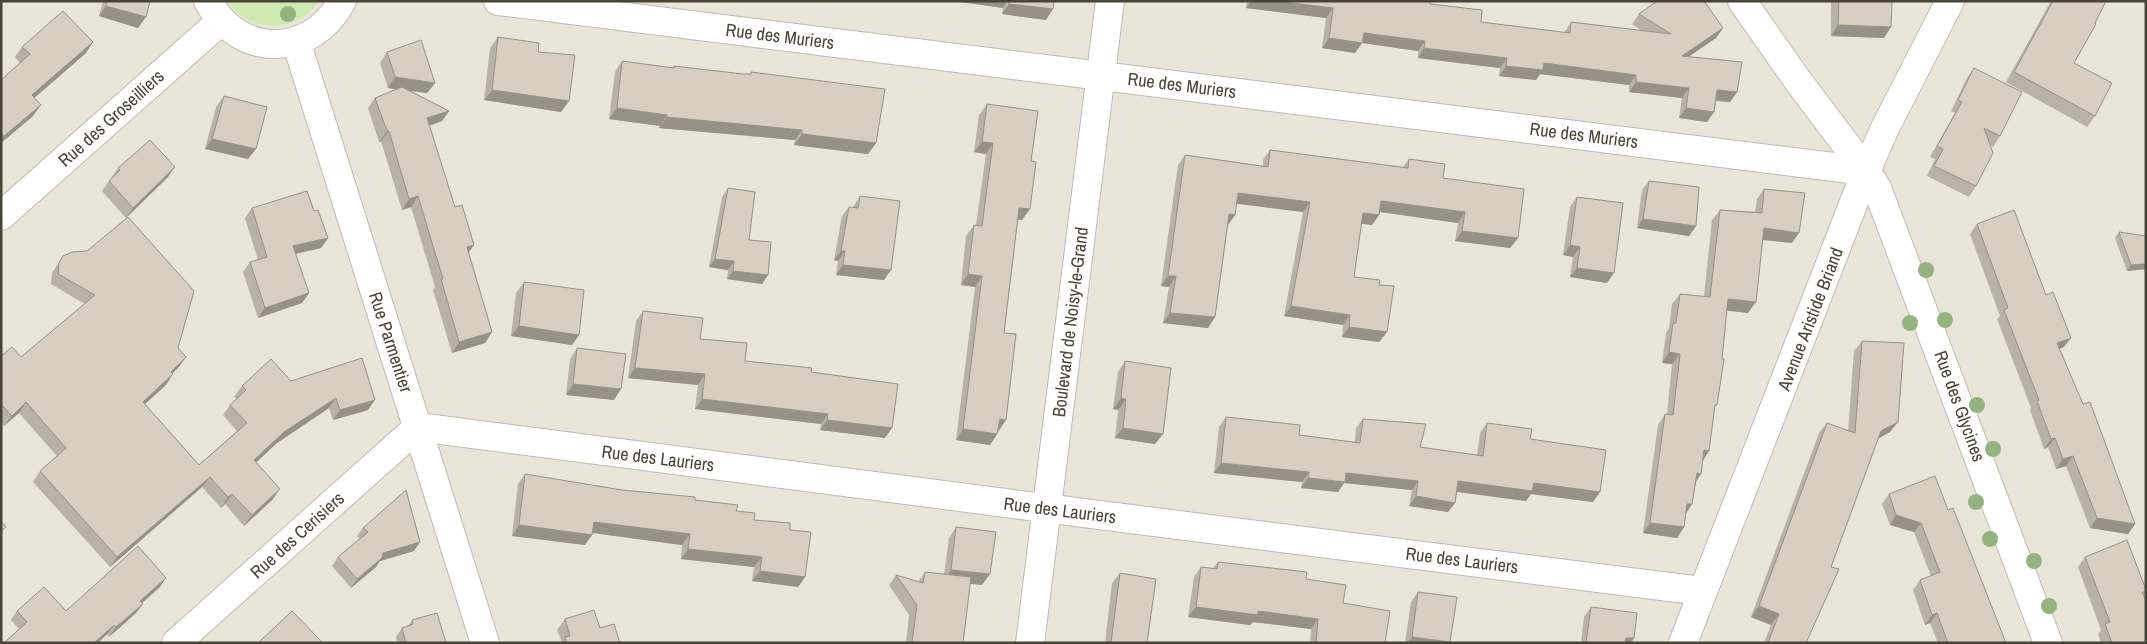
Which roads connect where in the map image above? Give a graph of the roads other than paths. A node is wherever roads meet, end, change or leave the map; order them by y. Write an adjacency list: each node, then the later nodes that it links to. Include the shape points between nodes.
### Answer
1 (342, 1): 7 (street, via 323,27)
2 (498, 1): 8 (street, Rue des Muriers)
3 (1110, 1): 8 (street, Boulevard de Noisy-le-Grand)
4 (1742, 1): 9 (street, Rue des Glycines, via 1816,107)
5 (1950, 1): 9 (street, Avenue Aristide Briand)
6 (214, 11): 7 (street, via 237,34 255,42); 10 (street, Rue des Groseilliers)
7 (296, 41): 11 (street, Rue Parmentier)
8 (1100, 75): 9 (street, Rue des Muriers); 12 (street, Boulevard de Noisy-le-Grand)
9 (1866, 171): 13 (street, Avenue Aristide Briand); 18 (street, Rue des Glycines, via 1886,208)
10 (1, 216)
11 (418, 427): 12 (street, Rue des Lauriers); 14 (street, Rue des Cerisiers); 15 (street, Rue Parmentier)
12 (1046, 508): 13 (street, Rue des Lauriers); 16 (street, Boulevard de Noisy-le-Grand)
13 (1702, 591): 17 (street, Avenue Aristide Briand)
14 (176, 643)
15 (485, 643)
16 (1030, 643)
17 (1683, 643)
18 (2048, 643)

